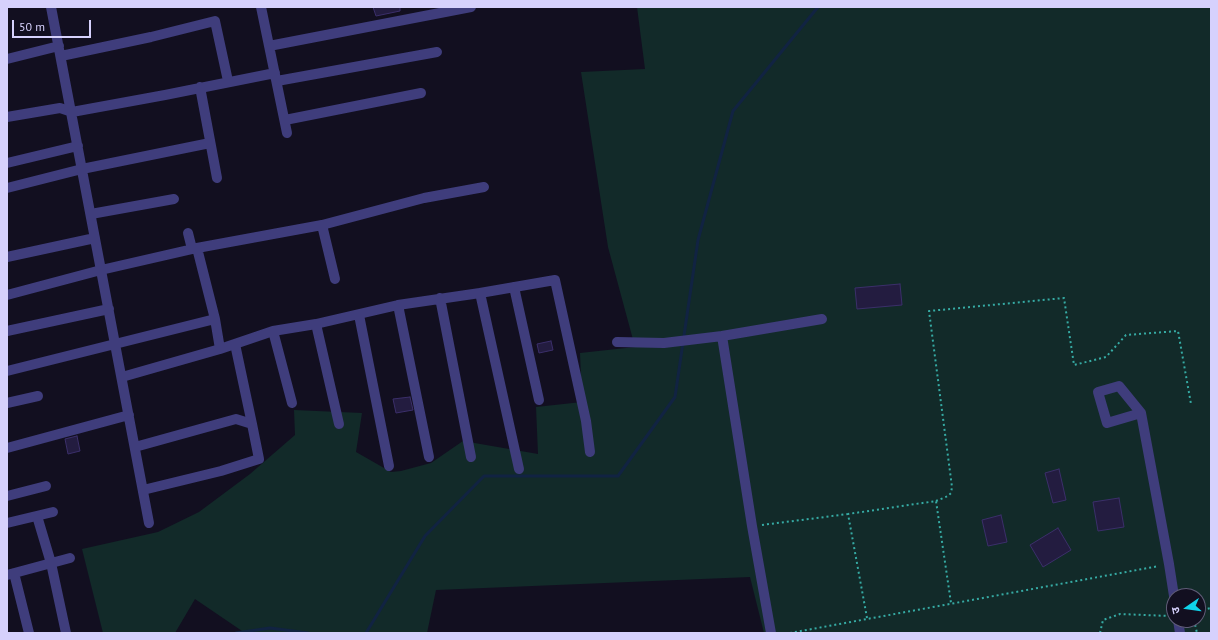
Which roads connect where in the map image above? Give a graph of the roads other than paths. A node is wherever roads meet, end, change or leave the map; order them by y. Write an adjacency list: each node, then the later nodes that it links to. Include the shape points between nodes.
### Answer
1 (51, 7): 5 (street)
2 (261, 7): 4 (street)
3 (469, 7): 4 (street)
4 (269, 46): 8 (street)
5 (60, 51): 7 (street); 9 (street, via 151,37 215,21); 12 (street)
6 (437, 52): 8 (street)
7 (7, 59)
8 (276, 77): 9 (street); 14 (street)
9 (228, 81): 10 (street)
10 (200, 87): 12 (street); 16 (street)
11 (421, 93): 14 (street)
12 (72, 112): 13 (street, via 60,108); 17 (street)
13 (7, 117)
14 (285, 120): 15 (street)
15 (287, 132)
16 (210, 143): 19 (street); 20 (street)
17 (78, 146): 18 (street); 19 (street)
18 (7, 163)
19 (82, 169): 22 (street); 24 (street)
20 (217, 178)
21 (484, 187): 25 (street, via 424,198)
22 (7, 188)
23 (174, 199): 24 (street)
24 (91, 214): 27 (street)
25 (322, 225): 28 (street); 31 (street)
26 (188, 233): 28 (street)
27 (95, 238): 29 (street); 30 (street)
28 (195, 248): 30 (street); 39 (street)
29 (7, 257)
30 (101, 270): 34 (street); 37 (street)
31 (335, 279)
32 (514, 287): 33 (street); 52 (street); 61 (street, via 555,280 586,421)
33 (480, 293): 35 (street); 65 (street)
34 (7, 295)
35 (440, 298): 36 (street); 63 (street)
36 (398, 305): 38 (street); 62 (street)
37 (109, 309): 43 (street); 46 (street)
38 (359, 315): 41 (street); 64 (street)
39 (215, 319): 46 (street); 48 (street)
40 (822, 319): 44 (street)
41 (316, 324): 42 (street); 58 (street)
42 (273, 331): 47 (street); 54 (street)
43 (7, 332)
44 (722, 336): 45 (street, via 664,344); 79 (street)
45 (617, 342)
46 (115, 344): 49 (street); 50 (street)
47 (235, 344): 48 (street); 57 (street)
48 (220, 349): 50 (street)
49 (7, 371)
50 (122, 377): 56 (street)
51 (38, 396): 53 (street)
52 (539, 400)
53 (7, 403)
54 (292, 403)
55 (1141, 412): 76 (street)
56 (129, 415): 59 (street); 60 (street)
57 (252, 424): 59 (street, via 236,419); 67 (street, via 259,459)
58 (339, 424)
59 (135, 447): 67 (street)
60 (7, 448)
61 (590, 452)
62 (429, 457)
63 (471, 457)
64 (389, 466)
65 (519, 469)
66 (46, 486): 68 (street)
67 (143, 490): 71 (street)
68 (7, 496)
69 (53, 512): 70 (street)
70 (37, 516): 72 (street); 74 (street)
71 (149, 523)
72 (7, 524)
73 (70, 558): 74 (street)
74 (51, 563): 75 (street); 78 (street)
75 (11, 574): 77 (street)
76 (1173, 588)
77 (30, 633)
78 (66, 633)
79 (771, 633)

